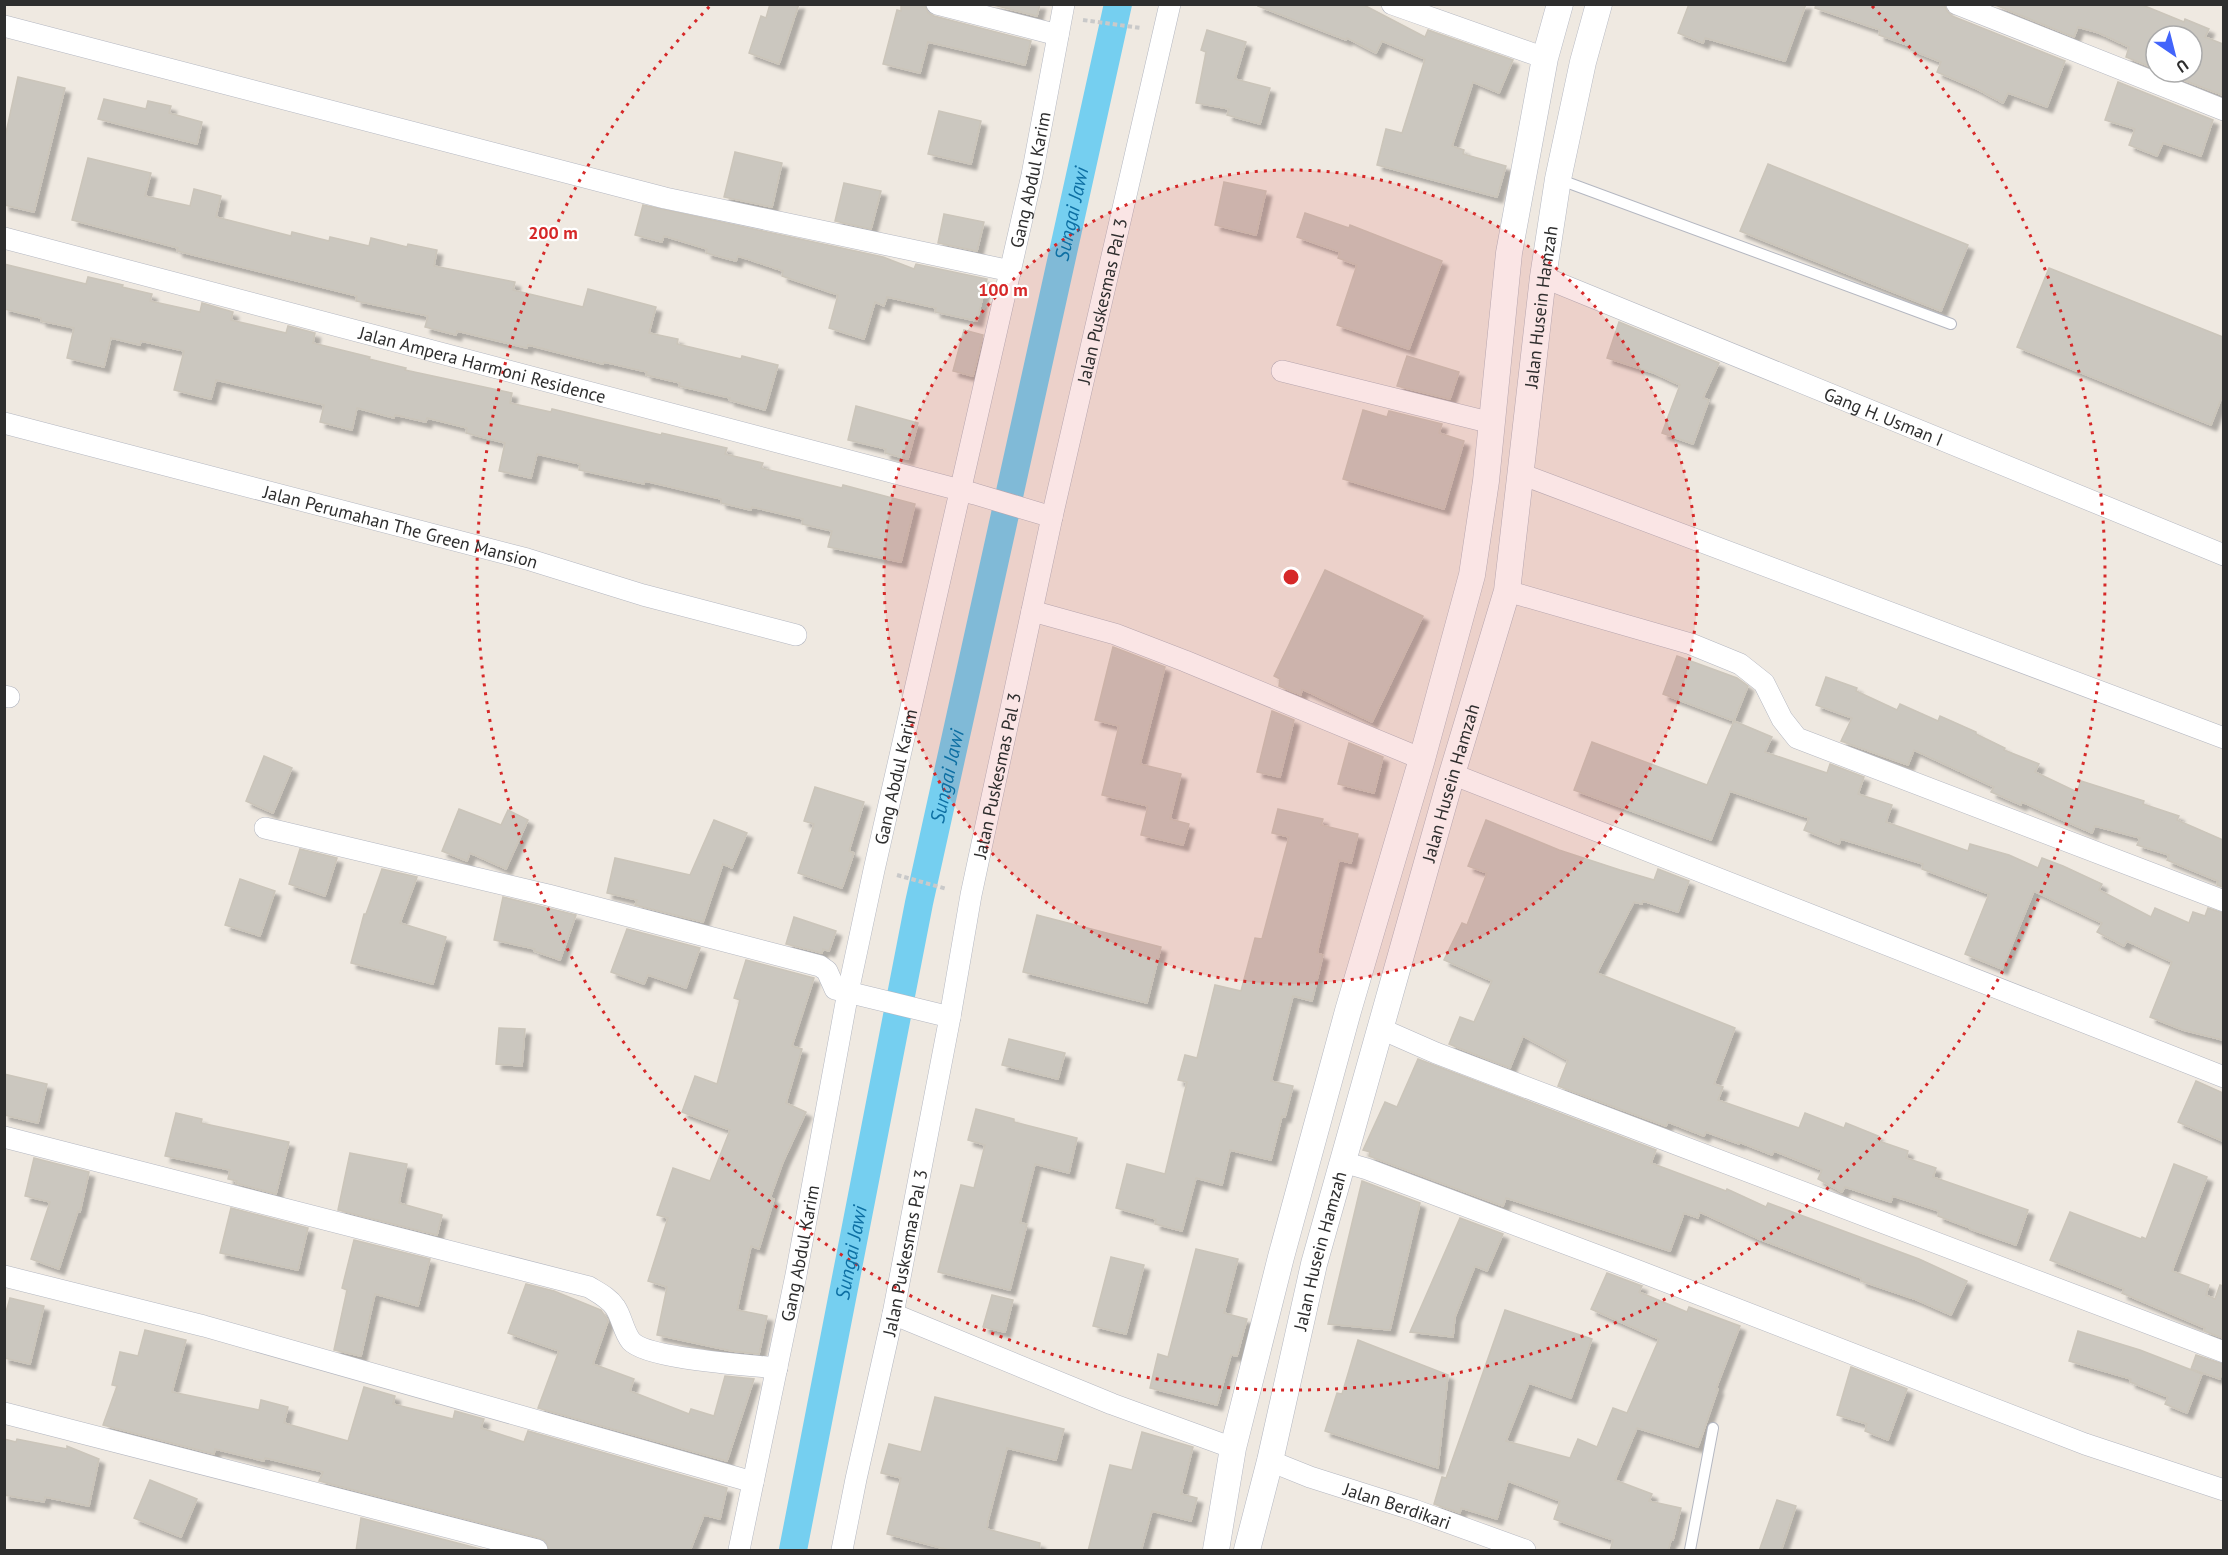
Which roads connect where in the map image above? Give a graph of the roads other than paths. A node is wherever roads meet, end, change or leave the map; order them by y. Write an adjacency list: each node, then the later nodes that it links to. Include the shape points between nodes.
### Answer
1 (937, 4): 9 (street)
2 (1064, 4): 9 (street, Gang Abdul Karim)
3 (1170, 4): 22 (street, Jalan Puskesmas Pal 3)
4 (1392, 4): 10 (street)
5 (1560, 4): 10 (street, Jalan Husein Hamzah)
6 (1599, 4): 12 (street, Jalan Husein Hamzah)
7 (1957, 4): 11 (street)
8 (4, 26): 14 (street, via 665,198)
9 (1058, 35): 14 (street, Gang Abdul Karim)
10 (1545, 58): 19 (street, Jalan Husein Hamzah, via 1509,253)
11 (2223, 110)
12 (1558, 179): 15 (street, Jalan Husein Hamzah); 16 (lane)
13 (4, 238): 21 (street, Jalan Ampera Harmoni Residence)
14 (1011, 272): 21 (street, Gang Abdul Karim)
15 (1543, 277): 20 (street, Jalan Husein Hamzah); 23 (street, Gang H. Usman I)
16 (1951, 324)
17 (1282, 372): 19 (street)
18 (4, 423): 26 (street, Jalan Perumahan The Green Mansion, via 527,559)
19 (1492, 423): 28 (street, Jalan Husein Hamzah, via 1472,575)
20 (1521, 474): 24 (street, Jalan Husein Hamzah); 27 (street)
21 (968, 493): 22 (street, Jalan Ampera Harmoni Residence); 32 (street, Gang Abdul Karim, via 874,870)
22 (1043, 514): 25 (street, Jalan Puskesmas Pal 3)
23 (2223, 555)
24 (1507, 591): 29 (street, Jalan Husein Hamzah); 31 (street, via 1690,644 1740,663 1764,683 1782,719 1797,738)
25 (1032, 611): 28 (street, via 1115,634); 33 (street, Jalan Puskesmas Pal 3, via 971,895)
26 (796, 635)
27 (2223, 738)
28 (1422, 759): 38 (street, Jalan Husein Hamzah, via 1347,1011)
29 (1452, 774): 34 (street, Jalan Husein Hamzah); 35 (street)
30 (265, 828): 32 (street, via 548,895 820,966 827,971 835,989)
31 (2223, 901)
32 (848, 992): 33 (street); 43 (street, Gang Abdul Karim)
33 (950, 1017): 41 (street, Jalan Puskesmas Pal 3)
34 (1379, 1028): 37 (street, Jalan Husein Hamzah); 42 (street)
35 (2223, 1077)
36 (4, 1137): 43 (street, via 589,1287 616,1308 632,1342 660,1354)
37 (1343, 1162): 39 (street, Jalan Husein Hamzah); 49 (street, via 1636,1270 2085,1444)
38 (1281, 1257): 39 (street); 46 (street, Jalan Husein Hamzah)
39 (1314, 1264): 47 (street, Jalan Husein Hamzah)
40 (4, 1276): 48 (street, via 204,1326)
41 (893, 1314): 46 (street, via 1112,1404); 52 (street, Jalan Puskesmas Pal 3)
42 (2223, 1352)
43 (777, 1368): 48 (street, Gang Abdul Karim)
44 (4, 1413): 50 (street)
45 (1713, 1428): 56 (lane)
46 (1233, 1448): 53 (street, Jalan Husein Hamzah)
47 (1270, 1461): 54 (street, Jalan Husein Hamzah); 55 (street, Jalan Berdikari)
48 (753, 1482): 51 (street, Gang Abdul Karim)
49 (2223, 1490)
50 (537, 1551)
51 (739, 1551)
52 (842, 1551)
53 (1215, 1551)
54 (1246, 1551)
55 (1525, 1551)
56 (1690, 1551)

